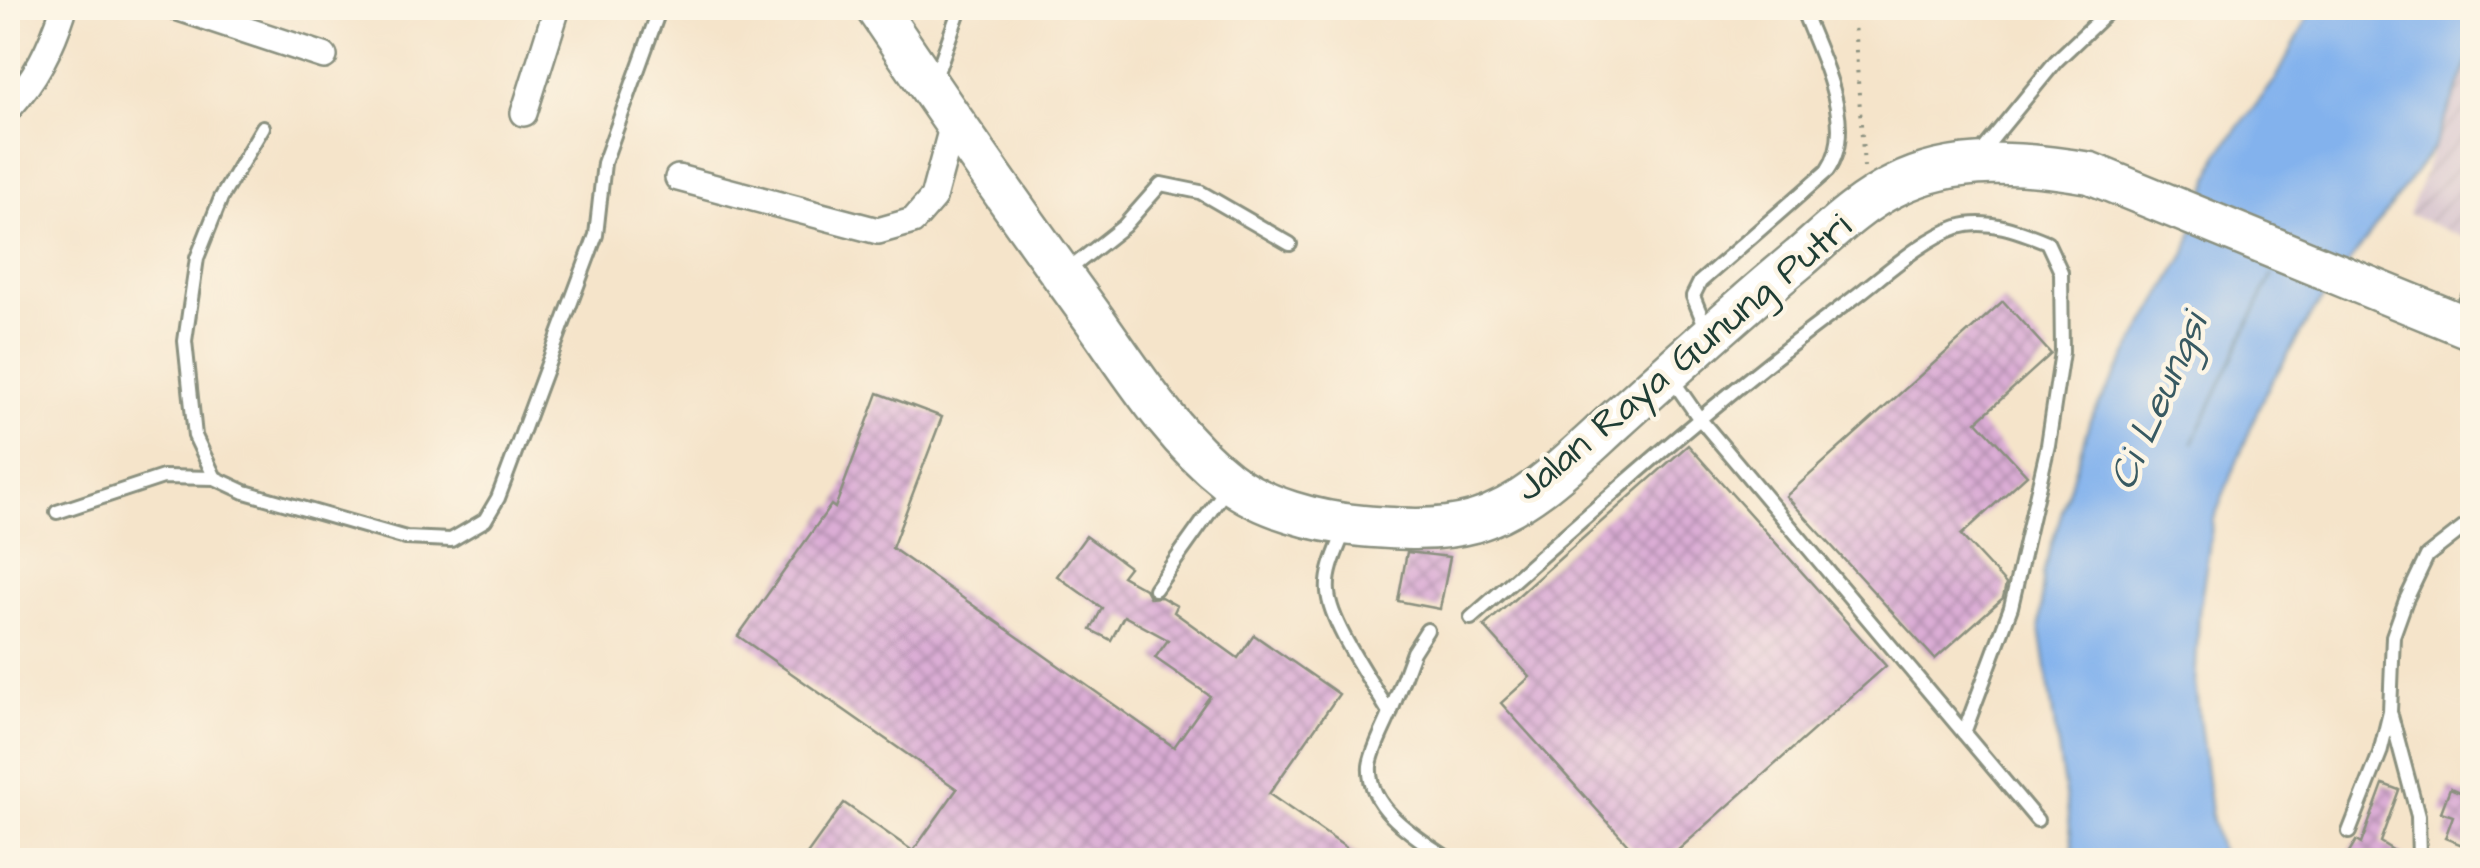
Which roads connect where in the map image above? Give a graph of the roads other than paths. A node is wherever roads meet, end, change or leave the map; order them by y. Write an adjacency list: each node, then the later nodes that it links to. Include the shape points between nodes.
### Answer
1 (64, 8): 11 (street, via 50,50)
2 (178, 8): 9 (street)
3 (558, 8): 12 (street)
4 (660, 8): 23 (lane, via 604,162 596,235 484,520 451,540 406,538)
5 (876, 8): 10 (main road, Jalan Raya Gunung Putri)
6 (960, 8): 10 (lane)
7 (1802, 8): 20 (lane, via 1830,89 1840,147 1827,171 1700,282 1693,296)
8 (2111, 9): 15 (lane, via 2056,61)
9 (324, 56)
10 (930, 90): 13 (main road, Jalan Raya Gunung Putri)
11 (8, 110)
12 (524, 113)
13 (953, 124): 16 (street, via 927,206 912,220 878,230); 18 (main road, Jalan Raya Gunung Putri)
14 (263, 127): 23 (lane, via 221,198 198,258 185,341 195,436)
15 (1972, 165): 19 (main road, Jalan Raya Gunung Putri, via 2031,162 2090,172 2410,300); 20 (main road, Jalan Raya Gunung Putri, via 1934,171 1867,202)
16 (678, 178)
17 (1290, 244): 18 (lane, via 1200,192 1161,184 1124,226)
18 (1062, 275): 24 (main road, Jalan Raya Gunung Putri, via 1151,398)
19 (2467, 313)
20 (1709, 334): 21 (main road, Jalan Raya Gunung Putri)
21 (1668, 373): 22 (lane); 27 (main road, Jalan Raya Gunung Putri, via 1553,478 1508,507 1446,526)
22 (1699, 418): 29 (lane); 33 (lane); 33 (lane, via 1934,239 1960,226 1994,225 2046,242 2061,272 2062,352 2048,445 2010,607)
23 (215, 478): 25 (lane, via 162,477)
24 (1230, 483): 27 (main road, Jalan Raya Gunung Putri, via 1262,501); 28 (lane)
25 (56, 512)
26 (2472, 521): 31 (lane, via 2427,556 2406,600 2393,636)
27 (1346, 525): 32 (lane, via 1328,591 1335,618)
28 (1154, 589)
29 (1471, 618)
30 (1428, 630): 32 (lane)
31 (2390, 712): 35 (lane); 37 (lane, via 2418,816)
32 (1390, 714): 36 (lane, via 1370,767 1378,798 1396,822)
33 (1964, 733): 34 (lane)
34 (2037, 820)
35 (2349, 832)
36 (1450, 860)
37 (2419, 860)

